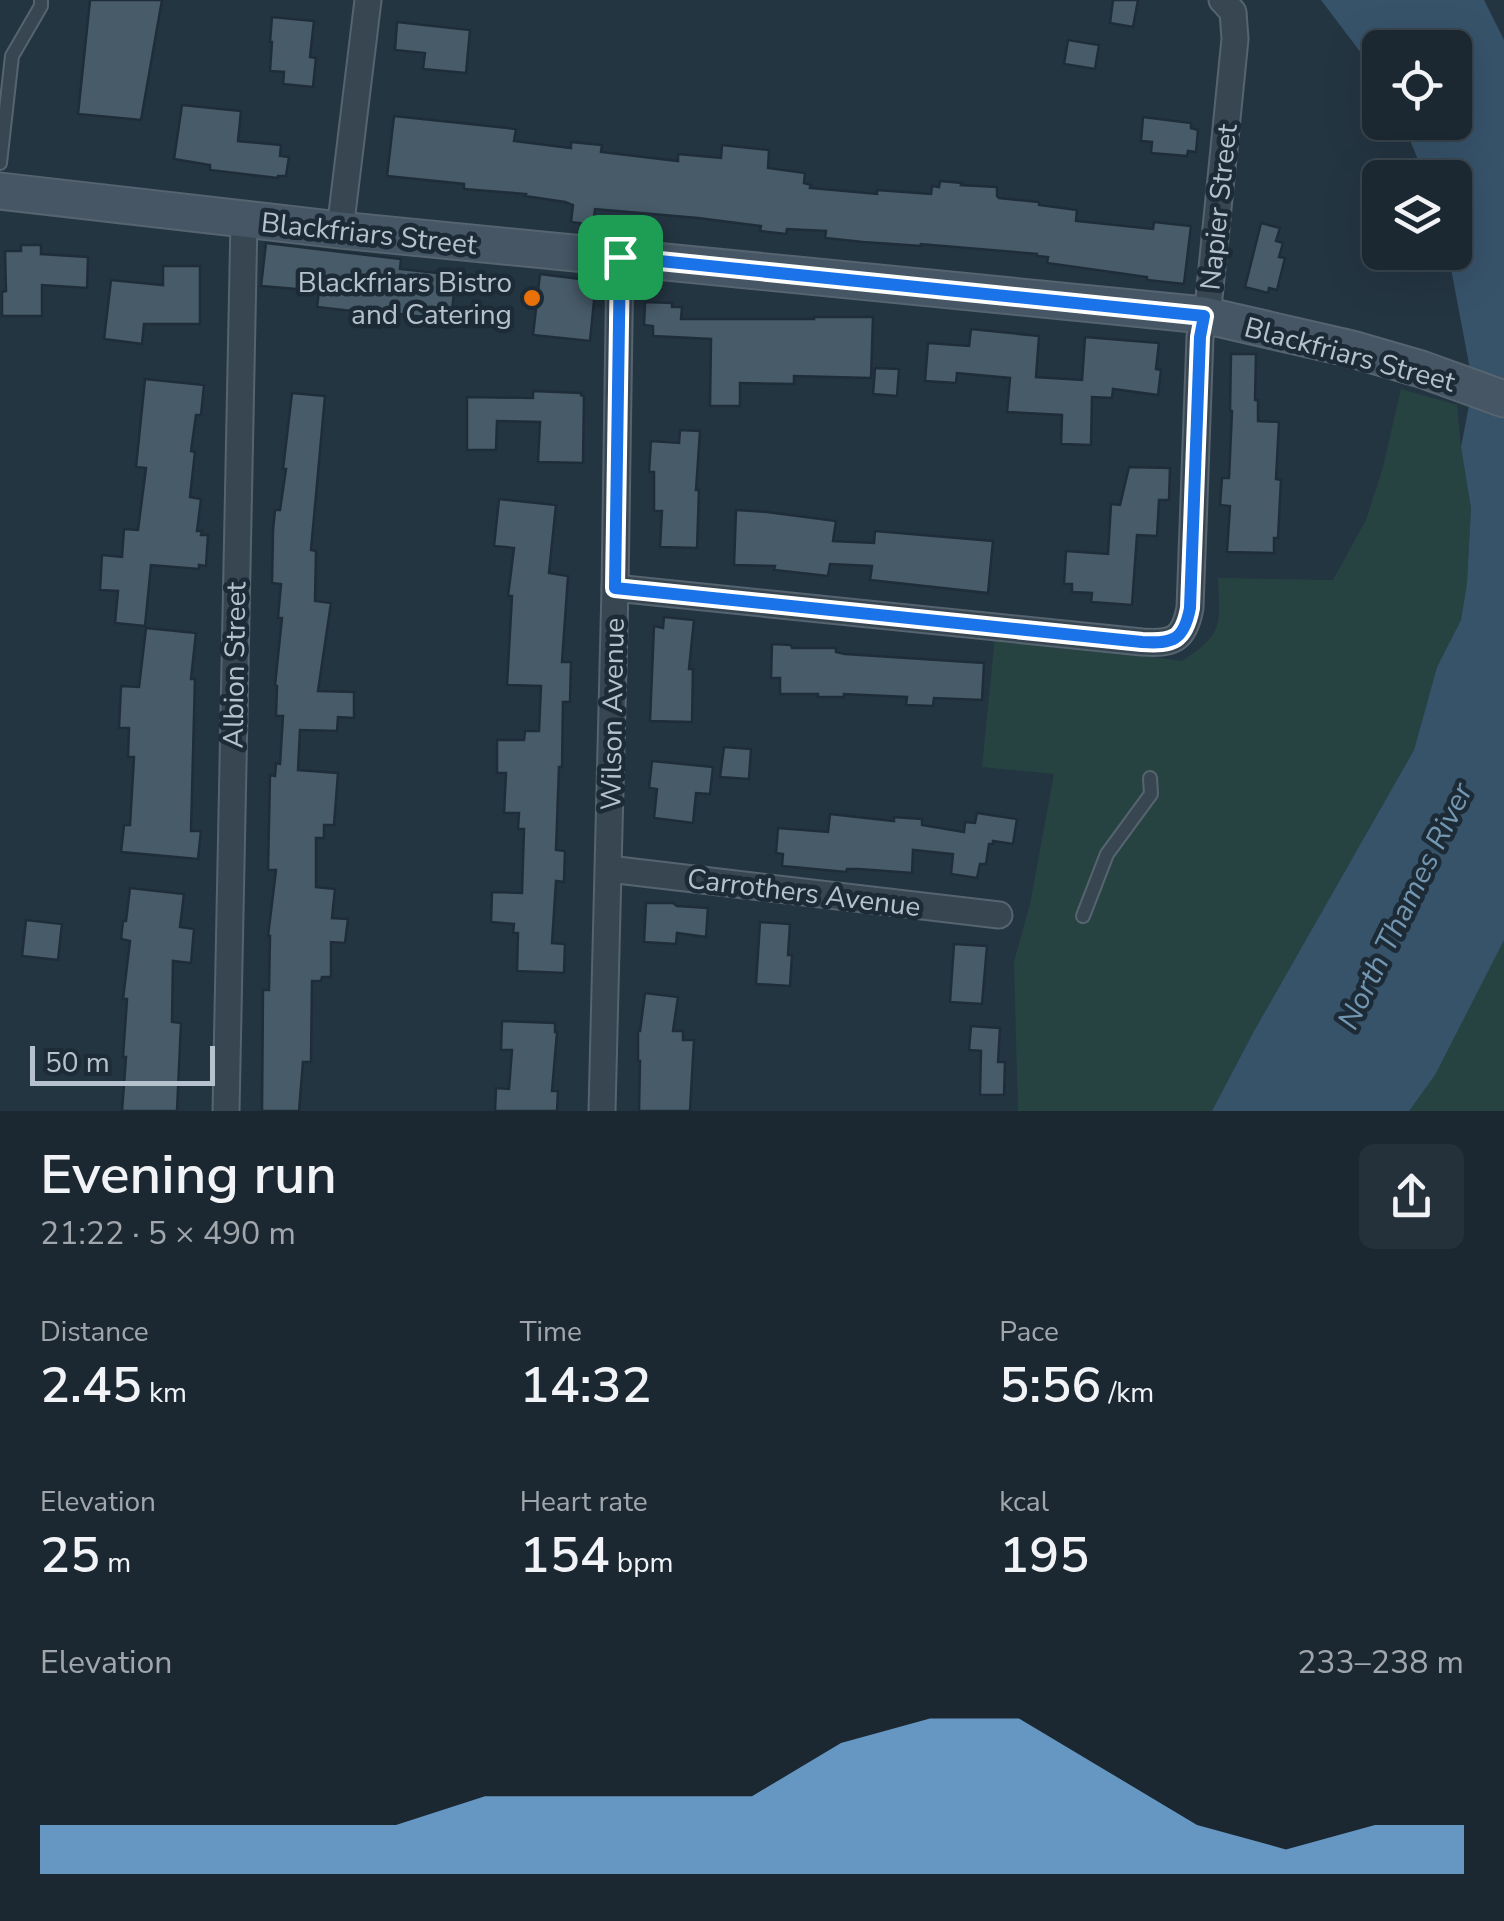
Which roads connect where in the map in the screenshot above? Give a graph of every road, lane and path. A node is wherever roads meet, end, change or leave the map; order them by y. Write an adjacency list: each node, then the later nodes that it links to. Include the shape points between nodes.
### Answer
1 (42, 0): 4 (lane, via 12,56)
2 (368, 0): 7 (street)
3 (1228, 6): 9 (street, Napier Street, via 1235,39)
4 (0, 162)
5 (0, 191): 6 (street, Blackfriars Street)
6 (244, 220): 7 (street, Blackfriars Street); 16 (street, Albion Street)
7 (340, 230): 8 (street, Blackfriars Street)
8 (620, 257): 9 (street, Blackfriars Street); 11 (street, Wilson Avenue)
9 (1204, 316): 10 (street, Blackfriars Street, via 1421,368); 11 (street, Napier Street, via 1190,608 1176,637 1142,642)
10 (1504, 399)
11 (615, 588): 13 (street, Wilson Avenue)
12 (1150, 778): 15 (lane, via 1151,794 1107,854)
13 (609, 869): 14 (street, Carrothers Avenue); 17 (street, Wilson Avenue)
14 (999, 915)
15 (1083, 916)
16 (226, 1111)
17 (602, 1111)

